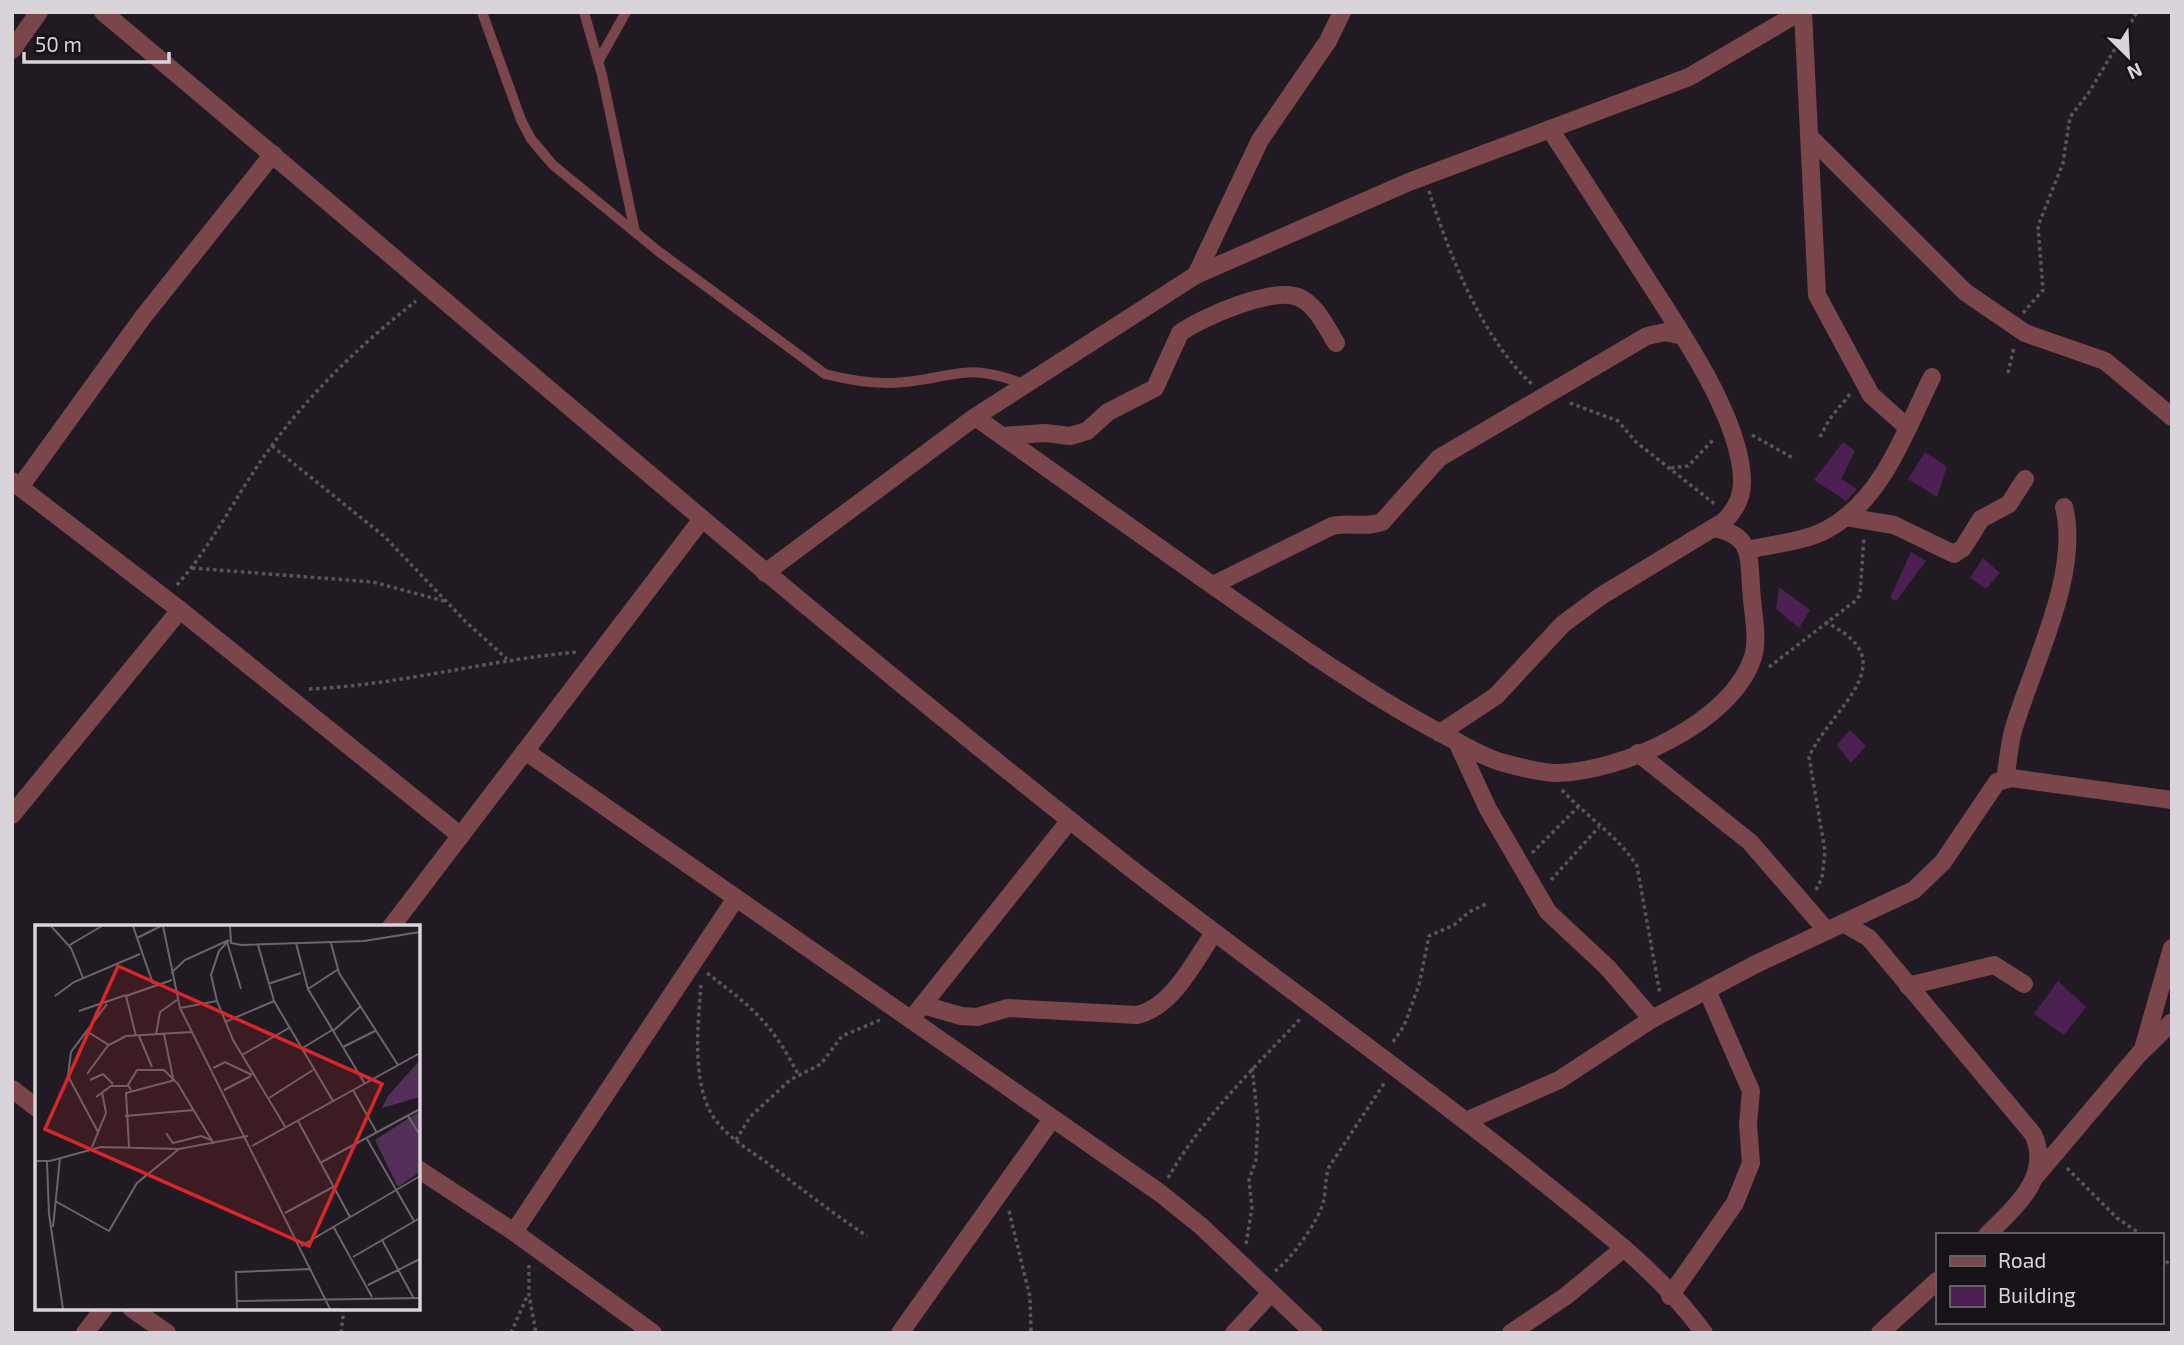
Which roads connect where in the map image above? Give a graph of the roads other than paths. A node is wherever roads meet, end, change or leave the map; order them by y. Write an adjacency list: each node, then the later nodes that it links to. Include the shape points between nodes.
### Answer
1 (39, 12): 8 (street)
2 (103, 12): 12 (street)
3 (482, 12): 13 (lane, via 531,139 553,165)
4 (584, 12): 9 (lane)
5 (626, 12): 9 (lane)
6 (1342, 12): 14 (street, via 1328,41 1260,140)
7 (1801, 12): 10 (street, via 1689,77); 11 (street)
8 (12, 50)
9 (598, 62): 13 (lane)
10 (1550, 129): 14 (street, via 1424,176); 15 (street)
11 (1811, 138): 20 (street, via 1965,292 2018,329 2105,361); 21 (street, via 1817,295 1871,395)
12 (274, 155): 24 (street); 27 (street)
13 (635, 232): 18 (lane, via 825,374 858,383 984,372)
14 (1196, 275): 18 (street)
15 (1683, 337): 28 (street, via 1722,409 1742,480 1735,509); 31 (street, via 1665,332 1647,336 1439,458 1382,522 1332,526)
16 (1336, 343): 22 (street, via 1306,301 1288,295 1263,297 1180,333 1155,388 1108,412 1087,431 1070,436)
17 (1932, 377): 21 (street)
18 (1026, 385): 19 (street)
19 (975, 417): 22 (street); 30 (street)
20 (2172, 417)
21 (1907, 427): 26 (street, via 1865,500)
22 (1002, 436): 31 (street)
23 (2025, 479): 26 (street, via 2009,505 1981,519 1954,554 1894,524)
24 (16, 484): 32 (street)
25 (2064, 507): 37 (street, via 2068,561 2013,733)
26 (1846, 517): 29 (street, via 1824,531)
27 (702, 519): 30 (street); 35 (street)
28 (1718, 525): 29 (street); 33 (street, via 1563,624 1496,696)
29 (1748, 550): 36 (street, via 1755,648 1749,667 1703,722)
30 (765, 573): 40 (street)
31 (1213, 585): 33 (street, via 1368,692)
32 (173, 605): 39 (street); 41 (street)
33 (1440, 733): 34 (street)
34 (1457, 742): 36 (street, via 1501,762 1558,773); 52 (street, via 1488,810 1548,912)
35 (525, 751): 41 (street); 42 (street)
36 (1638, 753): 45 (street, via 1750,842)
37 (2005, 779): 38 (street); 43 (street, via 1993,785 1930,877 1900,898)
38 (2172, 800)
39 (12, 815)
40 (1070, 820): 46 (street); 51 (street)
41 (461, 836): 44 (street)
42 (736, 898): 53 (street); 62 (street)
43 (1843, 923): 45 (street); 49 (street, via 1869,938)
44 (393, 925)
45 (1827, 931): 50 (street)
46 (1214, 933): 51 (street, via 1167,998 1137,1015 1008,1008 977,1017); 59 (street)
47 (2172, 948): 55 (street)
48 (2024, 984): 49 (street, via 1994,965)
49 (1908, 986): 61 (street, via 2034,1134)
50 (1707, 990): 52 (street); 67 (street, via 1751,1091 1751,1163 1735,1203)
51 (923, 1004): 53 (street)
52 (1658, 1016): 59 (street, via 1559,1080)
53 (904, 1017): 58 (street)
54 (2172, 1022): 55 (street)
55 (2143, 1050): 61 (street)
56 (12, 1089): 57 (street)
57 (35, 1106)
58 (1052, 1119): 66 (street, via 1160,1193); 74 (street)
59 (1466, 1121): 64 (street)
60 (420, 1170): 62 (street)
61 (2036, 1176): 63 (street, via 2020,1203)
62 (514, 1232): 73 (street)
63 (1989, 1233)
64 (1624, 1248): 67 (street); 77 (street)
65 (1936, 1282): 70 (street)
66 (1266, 1289): 75 (street); 76 (street)
67 (1670, 1296): 78 (street)
68 (102, 1310): 71 (street)
69 (134, 1310): 72 (street)
70 (1882, 1331): 79 (street)
71 (85, 1333)
72 (167, 1333)
73 (653, 1333)
74 (900, 1333)
75 (1234, 1333)
76 (1314, 1333)
77 (1511, 1333)
78 (1704, 1333)
79 (1902, 1333)

